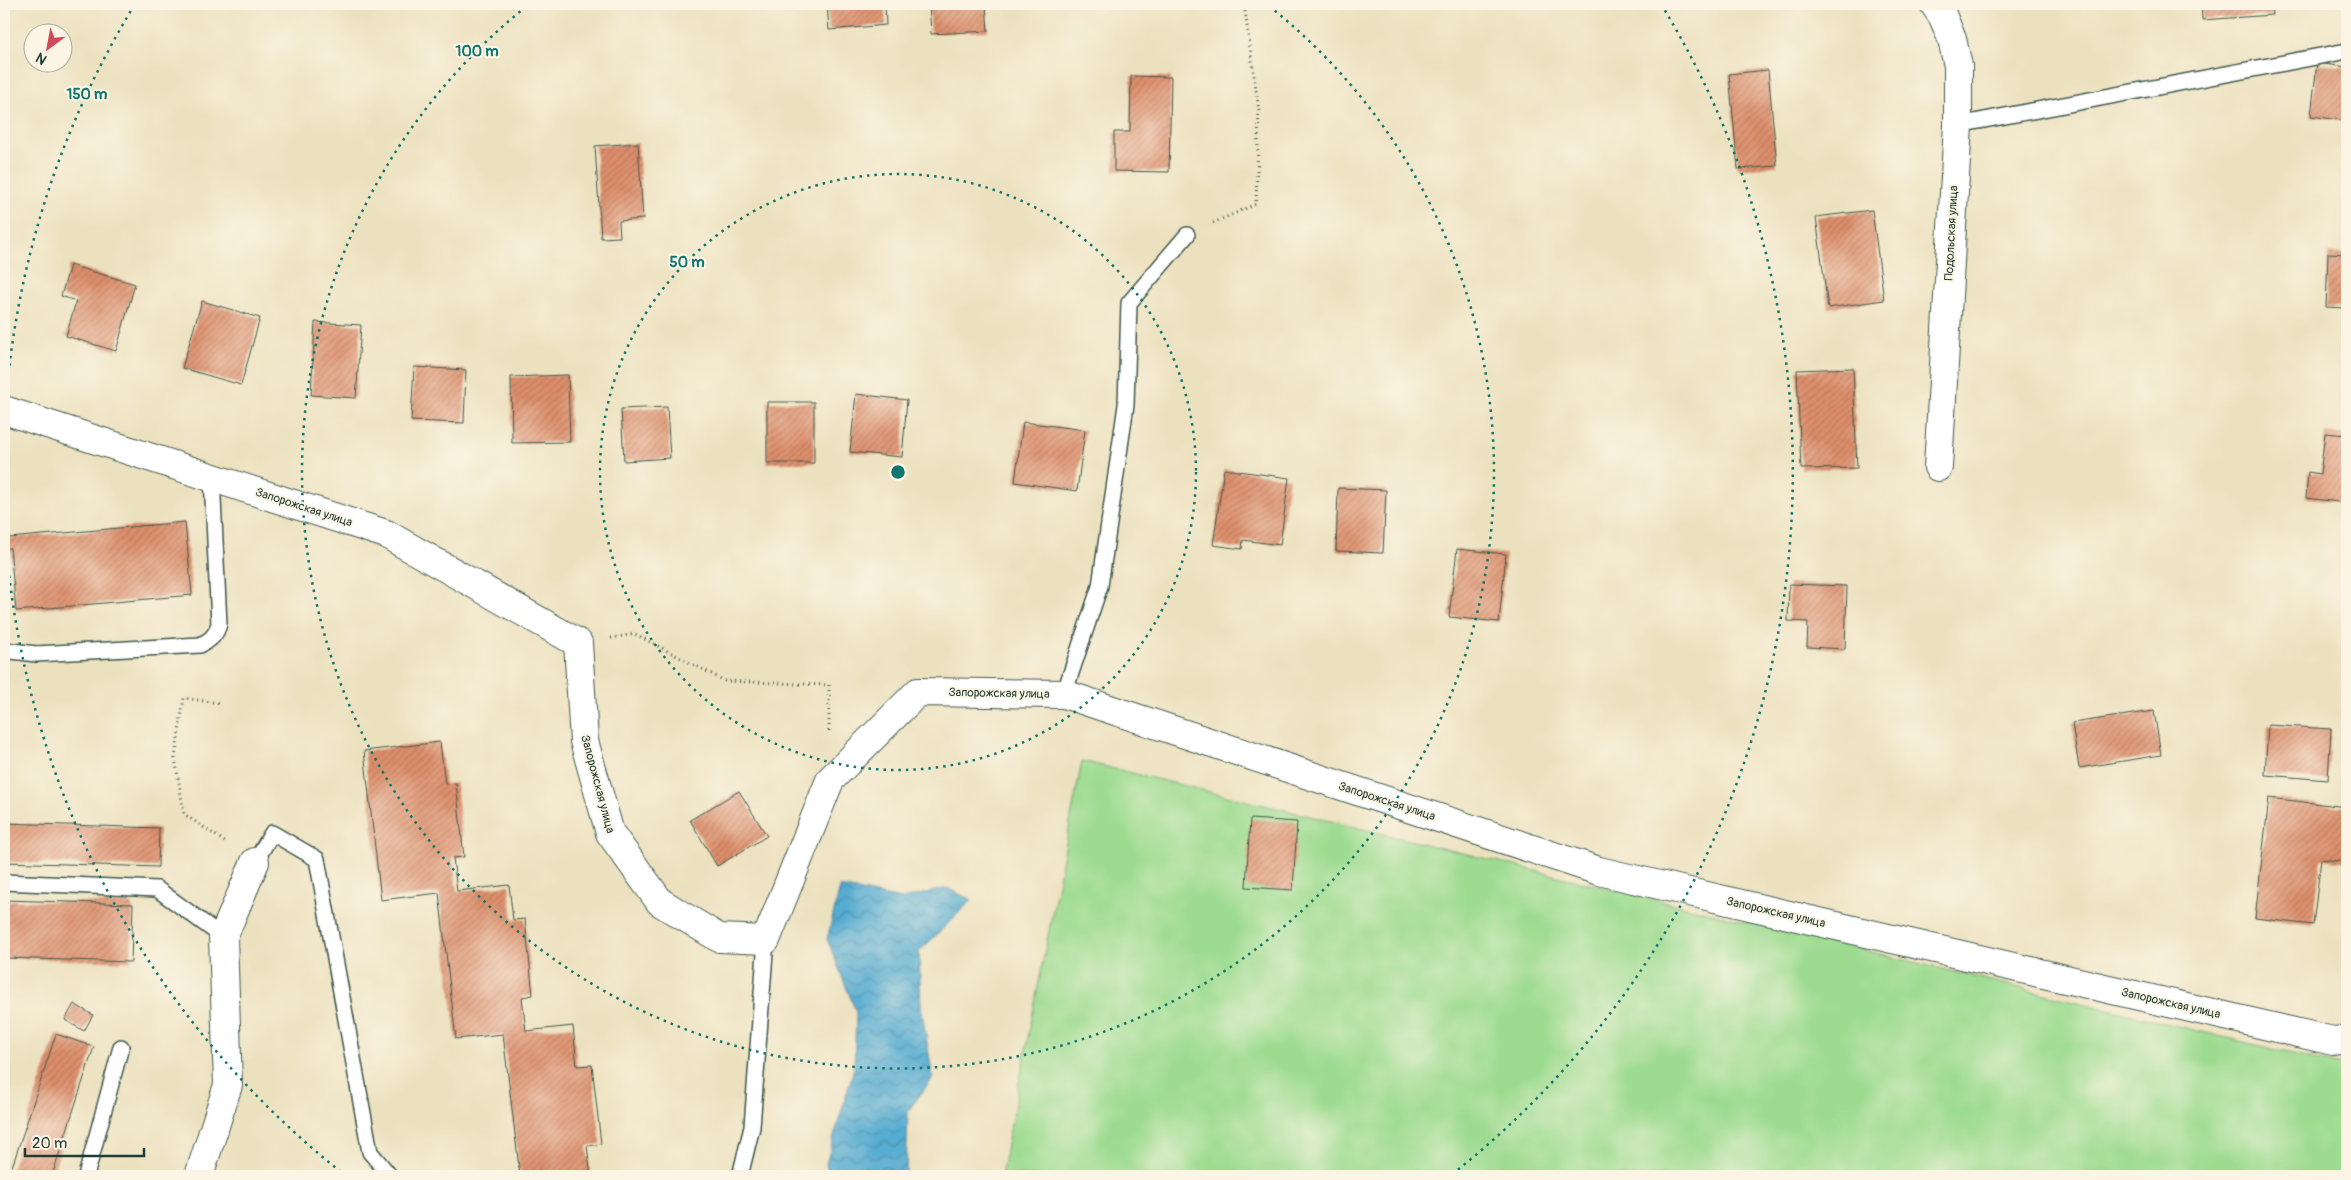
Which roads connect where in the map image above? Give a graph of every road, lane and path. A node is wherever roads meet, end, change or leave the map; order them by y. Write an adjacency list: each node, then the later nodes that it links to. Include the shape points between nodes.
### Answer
1 (1244, 4): 5 (path, via 1259,111 1256,204)
2 (1934, 4): 4 (street, Подольская улица, via 1952,40 1958,66)
3 (2347, 51): 4 (lane)
4 (1958, 125): 7 (street, Подольская улица)
5 (1187, 235): 11 (lane, via 1129,303 1126,405 1100,586)
6 (4, 410): 8 (street, Запорожская улица)
7 (1938, 467)
8 (212, 477): 9 (street, Запорожская улица, via 386,534); 10 (lane, via 219,624 209,641 200,645 36,654)
9 (578, 643): 13 (path, via 635,634 725,681 829,685); 17 (street, Запорожская улица, via 584,742 610,833 660,902 719,938)
10 (4, 650)
11 (1064, 694): 13 (street, Запорожская улица, via 918,692); 18 (street, Запорожская улица, via 1600,871 2333,1041)
12 (218, 703): 14 (path, via 184,698 175,758 184,814)
13 (830, 780): 17 (street, Запорожская улица)
14 (255, 862): 16 (street); 22 (lane, via 272,833 317,859 370,1152)
15 (4, 882): 16 (lane, via 157,889)
16 (223, 937): 21 (street, via 228,1085)
17 (766, 940): 23 (lane, via 752,1127)
18 (2347, 1039)
19 (121, 1047): 20 (lane)
20 (86, 1176)
21 (199, 1176)
22 (390, 1176)
23 (740, 1176)

